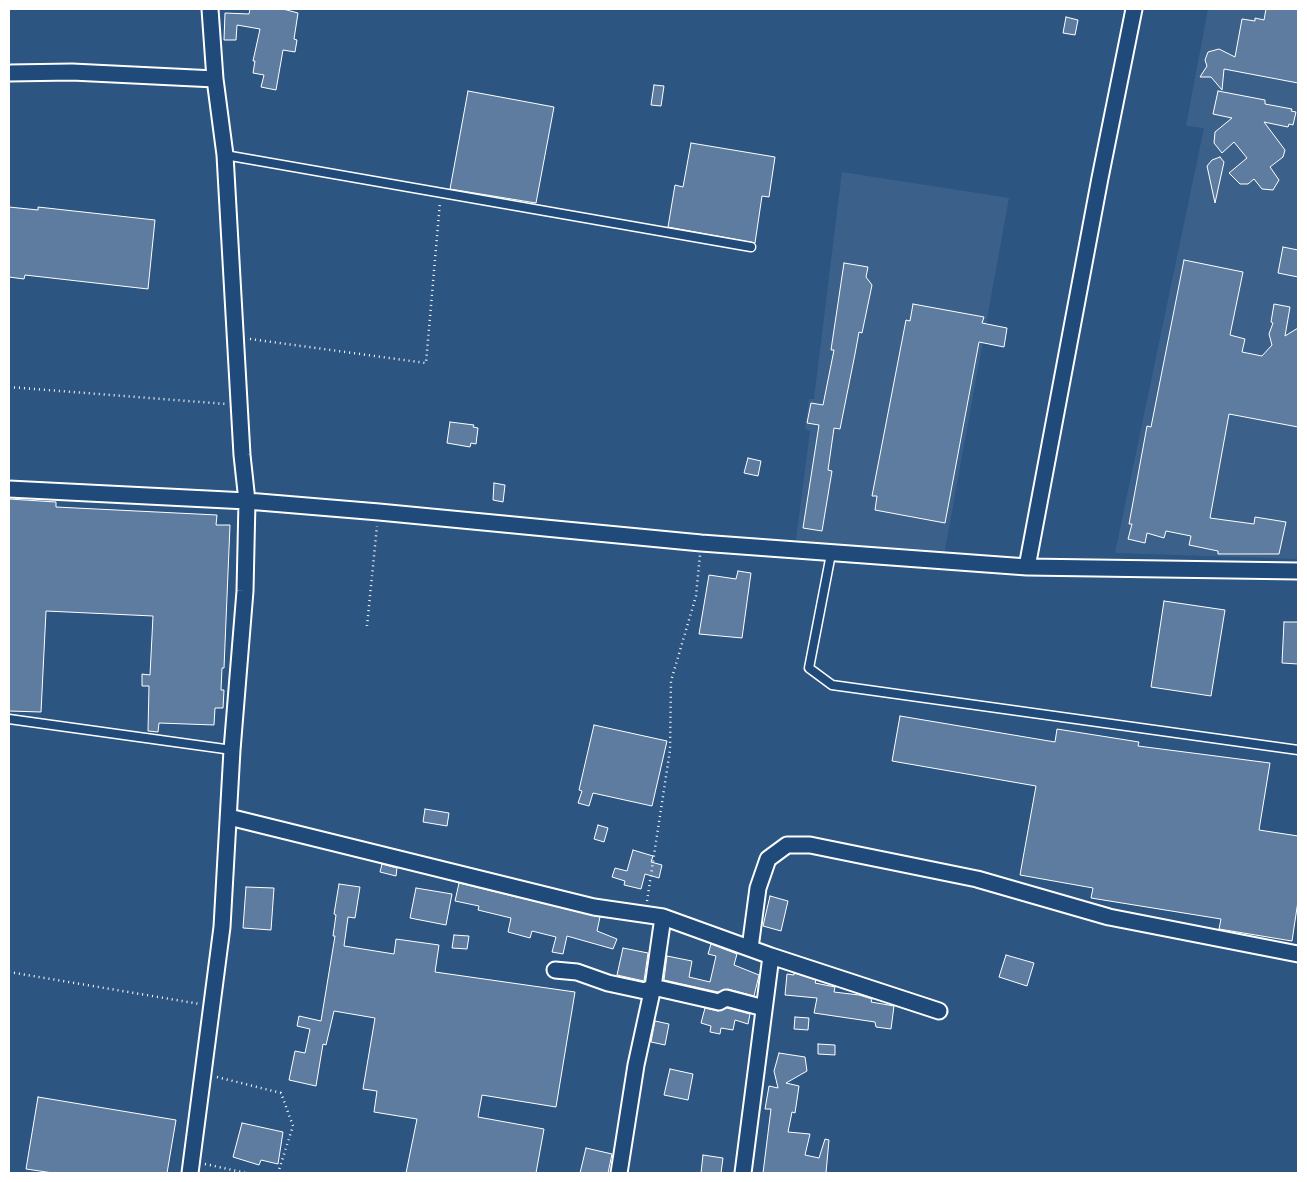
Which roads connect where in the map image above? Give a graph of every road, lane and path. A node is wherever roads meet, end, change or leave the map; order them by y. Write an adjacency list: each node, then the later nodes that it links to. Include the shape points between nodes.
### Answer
1 (210, 9): 4 (street)
2 (1134, 9): 16 (street)
3 (9, 73): 4 (street, via 72,72)
4 (215, 79): 5 (street)
5 (225, 155): 6 (lane); 8 (street)
6 (441, 192): 7 (lane); 8 (path, via 426,363)
7 (751, 248)
8 (236, 337): 10 (street)
9 (9, 387): 10 (path)
10 (240, 405): 12 (street)
11 (9, 489): 12 (street)
12 (246, 501): 13 (street); 20 (street, via 245,591)
13 (379, 512): 14 (street); 18 (path)
14 (701, 543): 15 (street); 23 (path, via 696,596 671,681 670,750)
15 (831, 554): 16 (street); 21 (lane, via 809,668 832,685)
16 (1027, 567): 17 (street)
17 (1298, 571)
18 (367, 626)
19 (9, 719): 20 (lane)
20 (232, 750): 22 (street)
21 (1298, 750)
22 (229, 817): 23 (street, via 594,907); 31 (street, via 222,927)
23 (645, 913): 24 (street)
24 (662, 917): 25 (street); 30 (street)
25 (750, 948): 26 (street, via 758,888 768,859 787,845 810,845 977,879 1109,917); 27 (street)
26 (1298, 954)
27 (771, 956): 32 (street); 33 (street)
28 (555, 970): 30 (street, via 577,972 645,991)
29 (9, 972): 31 (path)
30 (653, 987): 32 (street, via 720,1002 726,998); 38 (street, via 636,1065)
31 (212, 1006): 34 (street)
32 (764, 1008): 39 (street)
33 (939, 1011)
34 (203, 1074): 35 (street); 37 (path, via 281,1093 293,1126)
35 (191, 1167): 36 (path)
36 (246, 1173)
37 (278, 1173)
38 (619, 1173)
39 (743, 1173)

